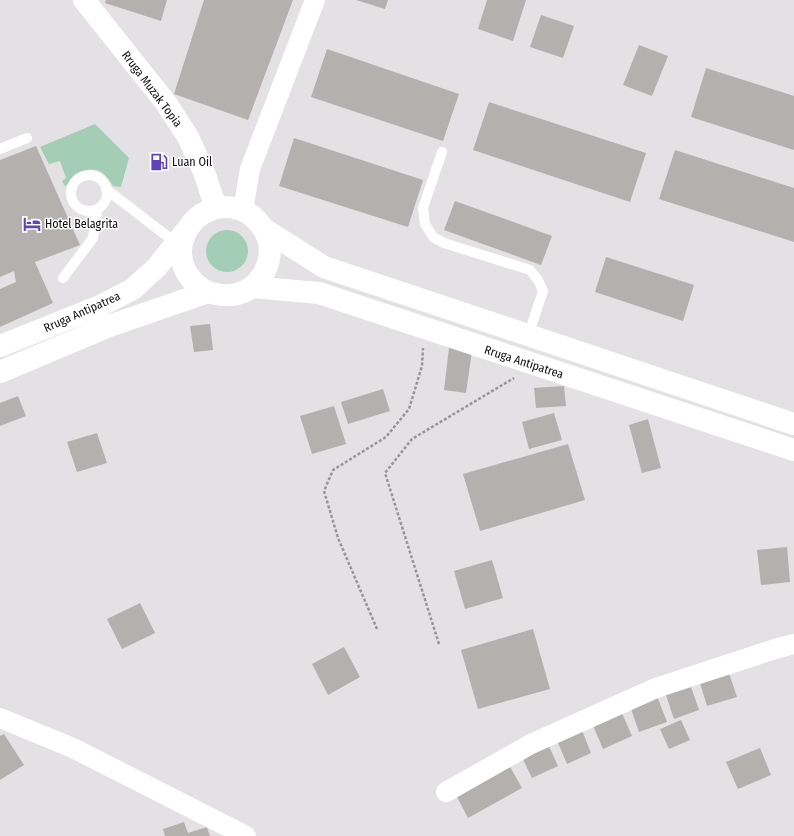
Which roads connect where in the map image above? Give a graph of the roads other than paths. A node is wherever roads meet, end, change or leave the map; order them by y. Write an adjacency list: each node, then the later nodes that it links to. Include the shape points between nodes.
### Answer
1 (84, 0): 7 (main road, Rruga Muzak Topia, via 166,103 188,137 204,172)
2 (315, 0): 9 (street, via 250,169)
3 (27, 138): 4 (lane)
4 (0, 149)
5 (442, 152): 15 (lane, via 423,208 425,224 433,236 444,243 530,270 542,291)
6 (106, 189): 8 (lane, via 105,201); 8 (lane, via 100,179 89,175 78,178 71,188 71,200 79,209 91,212); 11 (lane)
7 (216, 208): 9 (main road, Rruga Antipatrea); 11 (main road, Rruga Antipatrea, via 199,215)
8 (97, 210): 12 (lane, via 92,238)
9 (243, 210): 10 (main road, Rruga Antipatrea)
10 (264, 229): 13 (main road, Rruga Antipatrea, via 268,237 270,256 264,274); 15 (main road, Rruga Antipatrea, via 324,267)
11 (181, 236): 14 (main road, Rruga Antipatrea, via 183,265 193,281); 16 (main road, Rruga Antipatrea, via 157,267 133,289 100,306)
12 (63, 278)
13 (252, 287): 14 (main road, Rruga Antipatrea, via 235,295 216,295); 19 (main road, Rruga Antipatrea, via 319,293)
14 (208, 292): 17 (main road, Rruga Antipatrea, via 109,326)
15 (528, 336): 18 (main road, Rruga Antipatrea)
16 (0, 346)
17 (0, 372)
18 (794, 424)
19 (794, 450)
20 (794, 644): 22 (street, via 656,688 531,744)
21 (0, 718): 23 (street, via 73,748)
22 (446, 792)
23 (246, 836)

